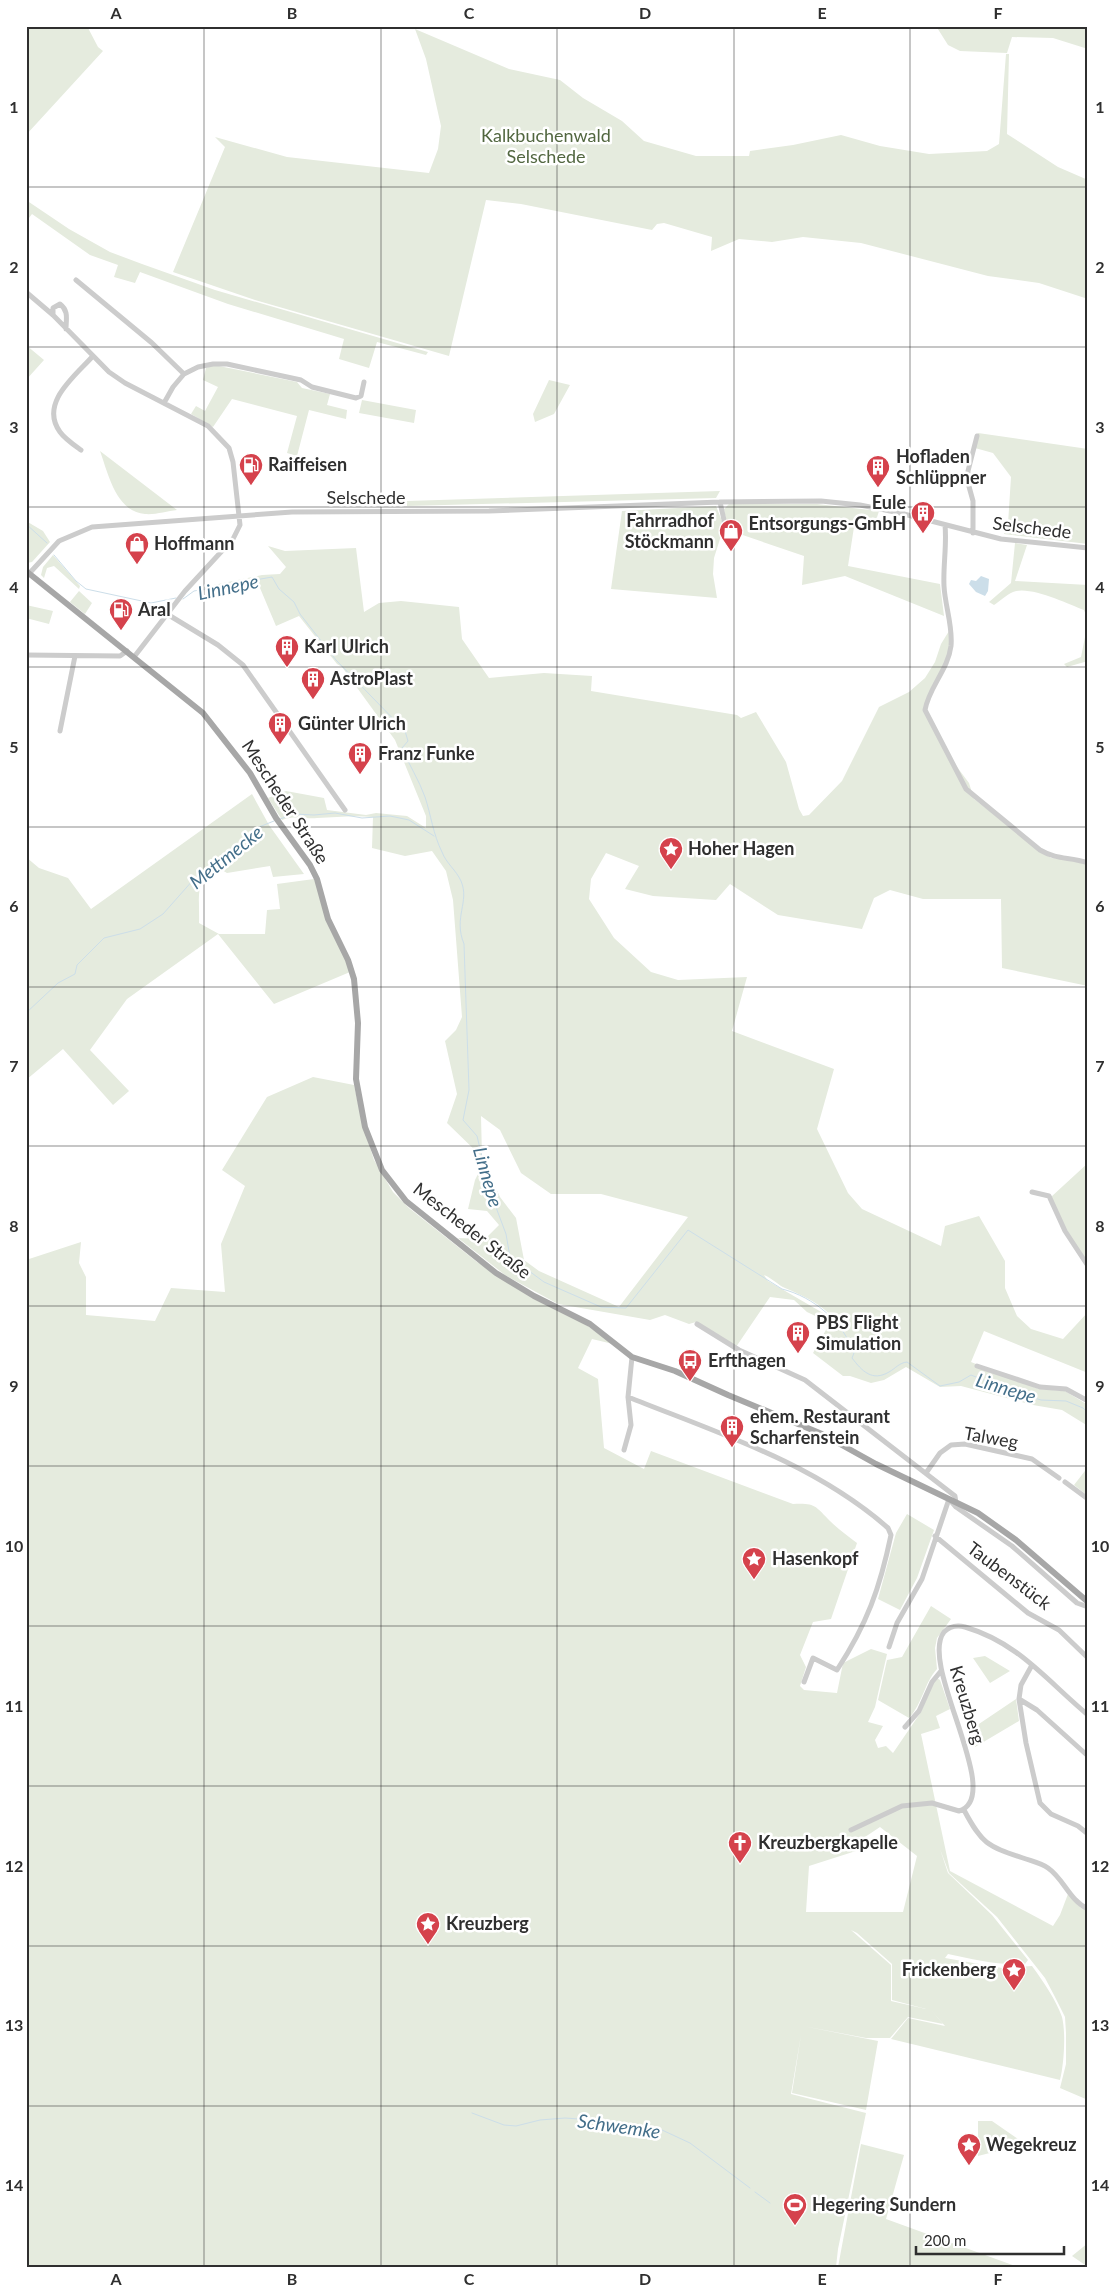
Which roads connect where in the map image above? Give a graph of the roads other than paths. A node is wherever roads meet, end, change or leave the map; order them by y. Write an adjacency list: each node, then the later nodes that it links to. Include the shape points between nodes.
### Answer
1 (76, 280): 6 (street)
2 (26, 292): 3 (street)
3 (53, 315): 4 (street); 4 (street, via 56,305 65,308)
4 (66, 329): 5 (street)
5 (93, 356): 8 (street, via 125,384); 10 (street, via 59,393 53,414 54,423 61,433)
6 (184, 374): 7 (street, via 213,364 227,364 301,380 312,387 356,398 361,396); 8 (street)
7 (364, 382)
8 (164, 402): 12 (street, via 208,426 229,448 236,477)
9 (977, 436): 15 (street, Selschede, via 968,477 973,501)
10 (81, 450)
11 (720, 502): 12 (street, Selschede, via 489,511); 13 (street, Selschede, via 842,503 900,512); 14 (street)
12 (238, 515): 17 (street, Selschede, via 92,527 59,541); 18 (street, via 240,526 233,539)
13 (945, 525): 15 (street, Selschede); 25 (street, via 944,587 951,646 946,666 927,700 925,710 966,788 1053,858 1078,859)
14 (726, 529)
15 (973, 533): 16 (street, Selschede)
16 (1088, 548)
17 (27, 574): 19 (main road, Mescheder Straße)
18 (167, 614): 22 (street); 24 (street, via 244,665)
19 (127, 651): 21 (street, via 120,656); 22 (main road, Mescheder Straße)
20 (26, 655): 21 (street)
21 (75, 656): 23 (street)
22 (134, 657): 29 (main road, Mescheder Straße, via 194,704 210,721 250,773 277,820 313,870 330,924 352,972 358,1022 358,1096 376,1161 386,1177 410,1205 496,1272 534,1296 590,1324)
23 (60, 731)
24 (345, 810)
25 (1088, 863)
26 (1032, 1192): 27 (street, via 1049,1196 1065,1231)
27 (1088, 1266)
28 (697, 1324): 34 (street, via 739,1350 805,1380)
29 (632, 1357): 31 (street); 37 (main road, Mescheder Straße, via 675,1371 822,1434)
30 (977, 1366): 32 (street, via 1040,1387 1066,1389)
31 (628, 1397): 33 (street, via 630,1425); 47 (street, via 800,1468 824,1481 888,1528 891,1535 884,1568 858,1638 837,1670 813,1658)
32 (1088, 1401)
33 (624, 1450)
34 (926, 1473): 35 (street, Talweg, via 940,1453 951,1445 965,1444 1032,1460); 39 (street, via 955,1496)
35 (1059, 1478)
36 (1065, 1482): 38 (street)
37 (949, 1499): 39 (main road, Mescheder Straße); 40 (street); 42 (street, Mescheder Straße, via 1012,1546 1077,1603)
38 (1088, 1499)
39 (956, 1503): 41 (main road, Mescheder Straße, via 1002,1530)
40 (936, 1536): 43 (street, via 922,1579 897,1623); 44 (street, Taubenstück, via 1028,1613 1059,1630)
41 (1088, 1602)
42 (1088, 1607)
43 (890, 1647)
44 (1088, 1658)
45 (1032, 1665): 46 (street, Kreuzberg, via 998,1640 955,1626 946,1630 941,1638 938,1652); 48 (street, via 1021,1685); 49 (street, Kreuzberg)
46 (941, 1671): 50 (street, via 932,1682 919,1712); 52 (street, Kreuzberg, via 969,1762 972,1794)
47 (804, 1682)
48 (1019, 1699): 51 (street, via 1037,1710); 54 (street, via 1040,1802 1050,1814)
49 (1088, 1715)
50 (905, 1727)
51 (1088, 1756)
52 (964, 1810): 53 (street, via 956,1811 928,1803 902,1806); 55 (street, via 985,1843 1046,1867 1075,1901)
53 (851, 1830)
54 (1088, 1834)
55 (1088, 1909)

